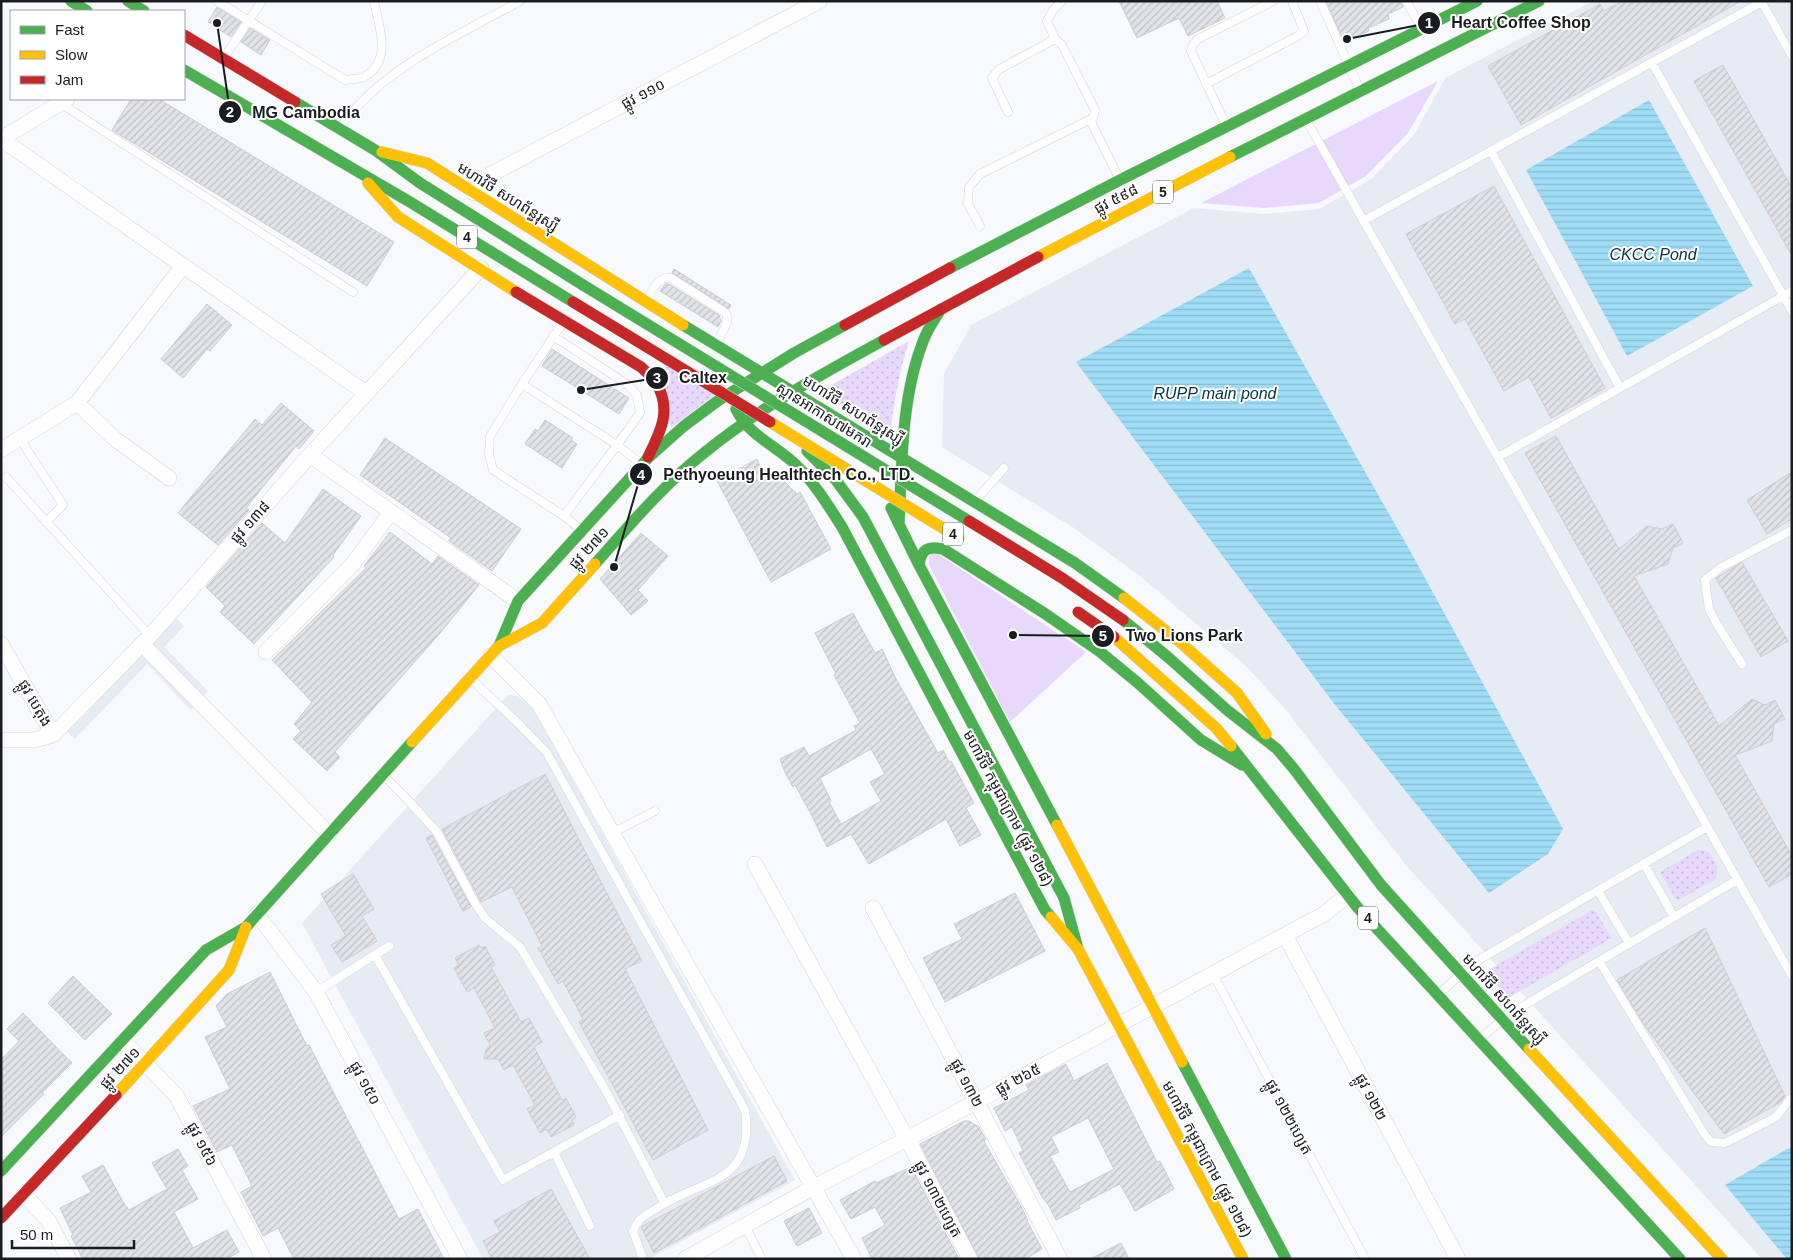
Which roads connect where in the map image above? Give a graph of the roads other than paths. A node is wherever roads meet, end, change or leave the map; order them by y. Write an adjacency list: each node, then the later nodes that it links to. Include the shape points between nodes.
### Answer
1 (71, 1): 16 (main road)
2 (128, 1): 17 (main road)
3 (217, 1): 18 (lane)
4 (262, 1): 18 (lane)
5 (374, 1): 18 (lane, via 383,48 378,64 363,77 345,80)
6 (520, 1): 34 (lane, via 404,66 354,109)
7 (819, 1): 40 (street, ផ្លូវ ១១០, via 484,178)
8 (1062, 1): 21 (lane, via 1047,20)
9 (1273, 1): 27 (lane, via 1198,38 1192,51)
10 (1292, 1): 27 (lane, via 1304,31)
11 (1320, 1): 25 (lane)
12 (1406, 1): 19 (lane)
13 (1477, 1): 19 (main road, ផ្លូវ ៥៩៨ / 5)
14 (1539, 1): 28 (main road, ផ្លូវ ៥៩៨ / 5)
15 (1762, 2): 22 (lane); 24 (lane)
16 (85, 10)
17 (142, 10)
18 (248, 21): 23 (lane)
19 (1423, 29): 25 (main road, ផ្លូវ ៥៩៨ / 5)
20 (185, 36): 23 (main road, មហាវិថី សហព័ន្ធរុស្ស៊ី / 4)
21 (1055, 39): 31 (lane, via 998,70 992,78); 32 (lane, via 1062,45 1095,110)
22 (1792, 56)
23 (223, 59): 34 (main road, មហាវិថី សហព័ន្ធរុស្ស៊ី / 4)
24 (1652, 63): 37 (lane); 48 (lane)
25 (1349, 65): 28 (lane); 30 (main road, ផ្លូវ ៥៩៨ / 5)
26 (185, 71): 38 (main road, 4)
27 (1206, 84): 33 (lane)
28 (1361, 92): 30 (main road, ផ្លូវ ៥៩៨ / 5)
29 (63, 101): 35 (street); 46 (lane)
30 (1300, 107): 33 (main road, ផ្លូវ ៥៩៨ / 5); 41 (lane); 50 (main road, ផ្លូវ ៥៩៨ / 5, via 1136,205)
31 (1008, 112)
32 (1090, 120): 39 (lane); 42 (lane, via 980,174 969,187 968,204)
33 (1227, 126): 39 (main road, ផ្លូវ ៥៩៨ / 5)
34 (340, 129): 36 (main road, មហាវិថី សហព័ន្ធរុស្ស៊ី / 4)
35 (1, 139): 43 (street)
36 (375, 150): 40 (main road, មហាវិថី សហព័ន្ធរុស្ស៊ី, via 427,163); 45 (main road, មហាវិថី សហព័ន្ធរុស្ស៊ី / 4, via 420,183)
37 (1491, 151): 41 (lane); 58 (lane)
38 (360, 174): 44 (main road, via 398,217); 64 (main road, 4, bridge)
39 (1120, 180): 55 (main road, ផ្លូវ ៥៩៨ / 5)
40 (474, 193): 49 (main road, មហាវិថី សហព័ន្ធរុស្ស៊ី)
41 (1363, 221): 69 (lane)
42 (980, 226)
43 (183, 266): 60 (street); 61 (street)
44 (480, 268): 52 (main road); 60 (street, ផ្លូវ ១៣៨)
45 (583, 285): 87 (main road, ស្ពានអាកាស៧មករា / 4, bridge, via 1062,578)
46 (353, 292)
47 (1792, 292): 48 (lane)
48 (1783, 296): 51 (lane); 58 (lane)
49 (646, 302): 54 (main road, មហាវិថី សហព័ន្ធរុស្ស៊ី); 54 (lane, via 659,281 671,278 727,315 727,323)
50 (941, 309): 59 (main road, ផ្លូវ ៥៩៨ / 5); 70 (main road, via 917,361)
51 (1792, 311)
52 (564, 322): 53 (lane); 71 (main road, via 641,366 657,383 664,404 663,427)
53 (553, 336): 56 (lane); 66 (lane, via 627,384 637,395 640,413)
54 (716, 344): 55 (main road, មហាវិថី សហព័ន្ធរុស្ស៊ី)
55 (762, 372): 57 (main road, ផ្លូវ ២៧១); 59 (main road, មហាវិថី សហព័ន្ធរុស្ស៊ី)
56 (522, 384): 66 (lane); 77 (lane, via 490,436 489,454 493,470)
57 (739, 386): 63 (main road, via 735,405); 71 (main road, ផ្លូវ ២៧១, via 700,413)
58 (1620, 388): 69 (lane)
59 (792, 391): 62 (main road, មហាវិថី សហព័ន្ធរុស្ស៊ី); 63 (main road, ផ្លូវ ២៧១)
60 (366, 394): 68 (street, ផ្លូវ ១៣៨)
61 (77, 403): 65 (street); 74 (street, via 115,440)
62 (831, 415): 70 (main road, មហាវិថី សហព័ន្ធរុស្ស៊ី); 79 (main road, មហាវិថី កម្ពុជាក្រោម (ផ្លូវ ១២៨), via 860,453)
63 (743, 423): 90 (main road, ផ្លូវ ២៧១, via 672,481 542,623); 115 (main road, មហាវិថី កម្ពុជាក្រោម (ផ្លូវ ១២៨), via 795,464 821,494 842,527 1045,910)
64 (790, 434): 82 (main road, 4, bridge); 115 (main road, bridge, via 835,479 862,517 1064,898)
65 (20, 439): 67 (street); 78 (lane, via 63,505)
66 (617, 445): 71 (lane); 77 (lane)
67 (1, 450)
68 (310, 455): 76 (street); 88 (street, ផ្លូវ ១៣៨)
69 (1498, 457): 100 (lane)
70 (902, 458): 75 (main road, មហាវិថី សហព័ន្ធរុស្ស៊ី); 79 (main road)
71 (645, 461): 80 (main road, ផ្លូវ ២៧១)
72 (1004, 468): 75 (lane)
73 (6, 477): 78 (lane)
74 (169, 478)
75 (978, 504): 83 (main road, via 954,512 945,522 940,536); 96 (main road, មហាវិថី សហព័ន្ធរុស្ស៊ី, via 1075,563 1180,642 1237,693)
76 (391, 512): 85 (street); 91 (street, via 353,564)
77 (564, 516): 80 (lane)
78 (46, 522): 88 (lane)
79 (899, 524): 84 (main road, មហាវិថី កម្ពុជាក្រោម (ផ្លូវ ១២៨))
80 (582, 530): 85 (main road, ផ្លូវ ២៧១)
81 (1792, 530): 92 (lane, via 1720,568 1706,580 1709,608)
82 (967, 543)
83 (942, 550): 84 (main road, via 932,546 925,549 920,555); 97 (main road, via 1100,651 1201,740)
84 (919, 565): 123 (main road, មហាវិថី កម្ពុជាក្រោម (ផ្លូវ ១២៨))
85 (518, 601): 90 (main road, ផ្លូវ ២៧១)
86 (1068, 605): 97 (main road, 4, bridge, via 1114,637 1216,728)
87 (1123, 620): 96 (main road, មហាវិថី សហព័ន្ធរុស្ស៊ី / 4)
88 (146, 640): 94 (street, ផ្លូវ ១៣៨); 102 (street)
89 (1, 644): 94 (street, ផ្លូវ បេតុង)
90 (495, 651): 93 (main road, ផ្លូវ ២៧១); 101 (street, via 539,704)
91 (266, 652)
92 (1742, 664)
93 (470, 678): 98 (main road, ផ្លូវ ២៧១); 137 (lane, via 547,753 745,1110 744,1149 737,1164 709,1184)
94 (53, 736): 95 (street, via 34,740)
95 (1, 740)
96 (1277, 749): 119 (main road, មហាវិថី សហព័ន្ធរុស្ស៊ី / 4, via 1381,885)
97 (1251, 771): 107 (main road, 4)
98 (383, 775): 102 (main road, ផ្លូវ ២៧១); 131 (lane, via 437,832 486,918 520,947)
99 (655, 811): 101 (lane)
100 (1707, 827): 104 (lane); 105 (lane)
101 (612, 833): 135 (street)
102 (329, 834): 109 (main road, ផ្លូវ ២៧១)
103 (755, 864): 132 (street, ផ្លូវ ១៣២ហ្សេត)
104 (1644, 864): 106 (lane); 110 (lane)
105 (1737, 880): 110 (lane); 120 (lane)
106 (1598, 891): 113 (lane); 119 (lane, via 1475,962)
107 (1348, 895): 112 (street, ផ្លូវ ២៦៥, via 1324,914); 122 (main road, 4)
108 (873, 908): 130 (street, ផ្លូវ ១៣២)
109 (257, 914): 111 (main road, ផ្លូវ ២៧១); 121 (street, ផ្លូវ ១៥០)
110 (1674, 917): 113 (lane)
111 (246, 927): 127 (main road, ផ្លូវ ២៧១, via 206,950); 128 (main road, ផ្លូវ ២៧១, via 229,970)
112 (1285, 935): 118 (street, ផ្លូវ ២៦៥); 153 (street, ផ្លូវ ១២២)
113 (1629, 943): 117 (lane)
114 (389, 946): 116 (lane)
115 (1078, 949): 125 (main road, មហាវិថី កម្ពុជាក្រោម (ផ្លូវ ១២៨))
116 (375, 955): 121 (lane); 133 (lane, via 503,1180)
117 (1599, 961): 124 (lane); 129 (lane, via 1711,1142 1725,1144 1776,1117)
118 (1212, 974): 123 (street, ផ្លូវ ២៦៥); 152 (lane, ផ្លូវ ១២២ហ្សេត)
119 (1461, 974): 122 (lane); 124 (main road, មហាវិថី សហព័ន្ធរុស្ស៊ី / 4)
120 (1792, 976)
121 (316, 992): 143 (street, ផ្លូវ ១៥០)
122 (1438, 995): 126 (main road, 4)
123 (1152, 1007): 125 (street, ផ្លូវ ២៦៥); 151 (main road, មហាវិថី កម្ពុជាក្រោម (ផ្លូវ ១២៨))
124 (1502, 1020): 126 (lane); 155 (main road, មហាវិថី សហព័ន្ធរុស្ស៊ី / 4)
125 (1119, 1025): 130 (street, ផ្លូវ ២៦៥); 150 (main road, មហាវិថី កម្ពុជាក្រោម (ផ្លូវ ១២៨))
126 (1479, 1040): 154 (main road, 4)
127 (123, 1041): 128 (street, ផ្លូវ ១៥៦); 134 (main road, ផ្លូវ ២៧១)
128 (145, 1063): 136 (main road, ផ្លូវ ២៧១); 142 (street, ផ្លូវ ១៥៦, via 176,1095)
129 (1790, 1099)
130 (976, 1102): 132 (street, ផ្លូវ ២៦៥); 149 (street, ផ្លូវ ១៣២)
131 (620, 1115): 133 (lane); 137 (lane)
132 (907, 1139): 135 (street, ផ្លូវ ២៦៥); 148 (street, ផ្លូវ ១៣២ហ្សេត)
133 (554, 1152): 139 (lane)
134 (1, 1172)
135 (814, 1187): 140 (street, ផ្លូវ ២៦៥); 147 (street)
136 (24, 1195): 138 (main road, ផ្លូវ ២៧១); 141 (street, via 48,1220)
137 (664, 1202): 144 (lane, via 637,1221 633,1231)
138 (1, 1218)
139 (590, 1226)
140 (744, 1226): 145 (street, ផ្លូវ ២៦៥); 146 (lane)
141 (69, 1259)
142 (264, 1259)
143 (460, 1259)
144 (643, 1259)
145 (685, 1259)
146 (762, 1259)
147 (854, 1259)
148 (970, 1259)
149 (1060, 1259)
150 (1243, 1259)
151 (1286, 1259)
152 (1365, 1259)
153 (1458, 1259)
154 (1680, 1259)
155 (1722, 1259)

